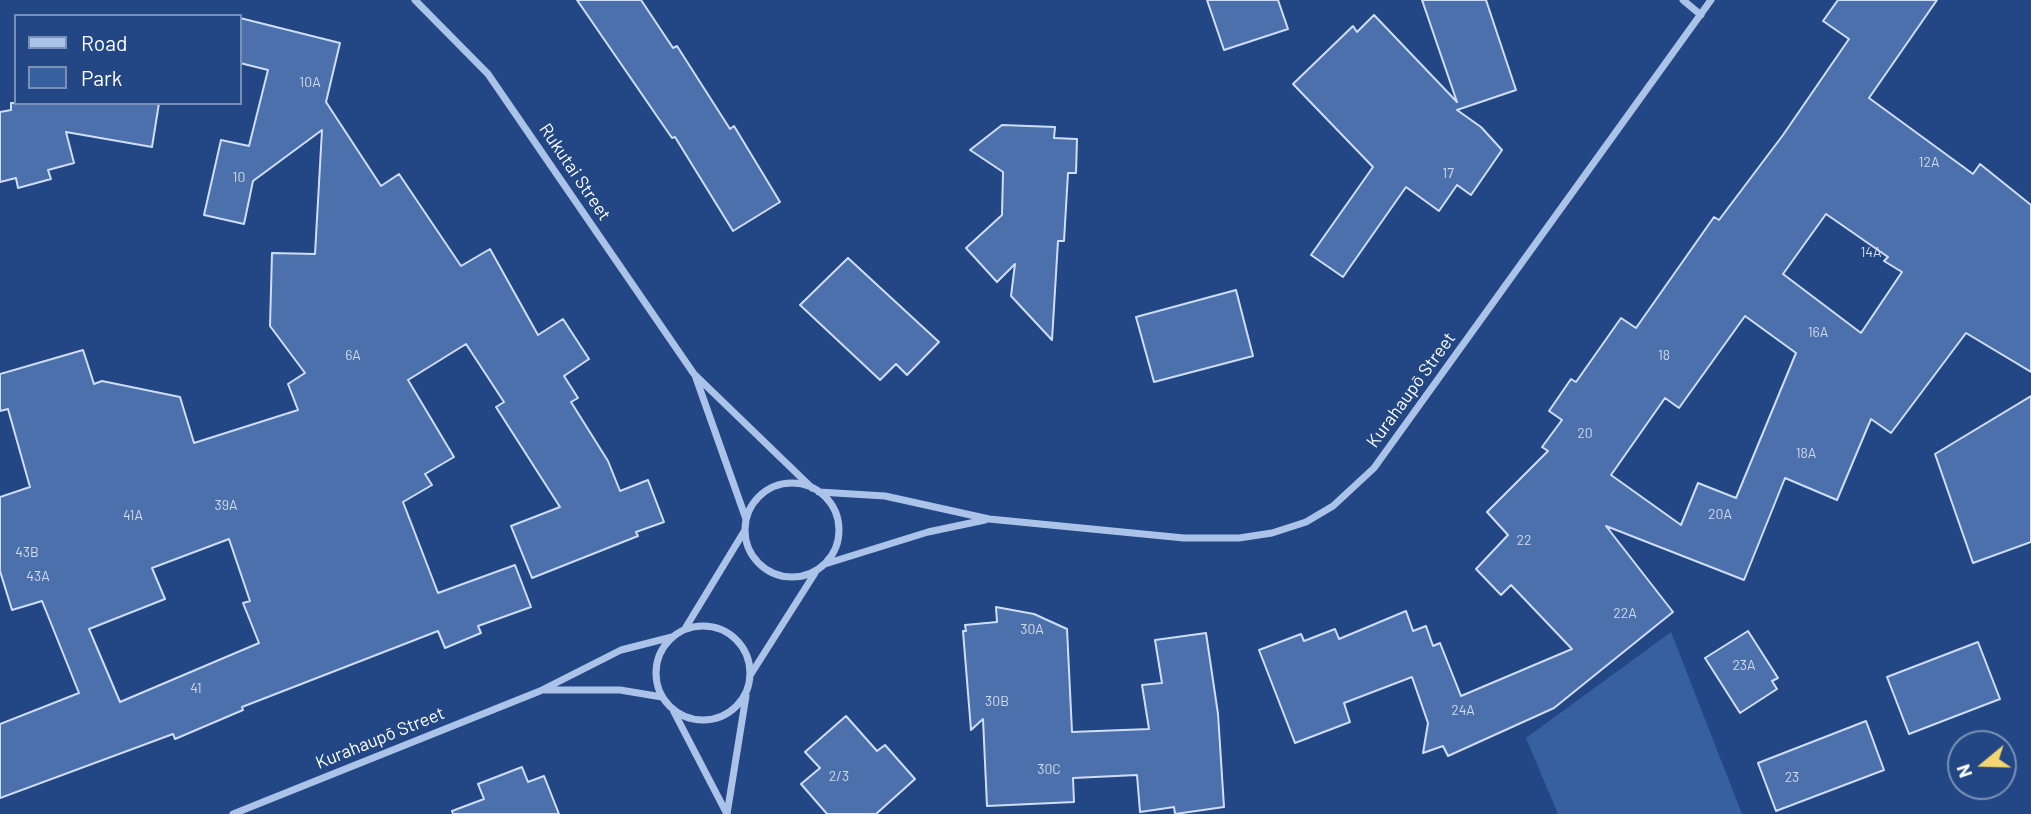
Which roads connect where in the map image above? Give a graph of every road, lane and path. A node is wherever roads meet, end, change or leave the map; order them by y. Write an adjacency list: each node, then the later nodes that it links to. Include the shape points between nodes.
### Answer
1 (415, 0): 5 (street, Rukutai Street, via 488,74)
2 (1683, 0): 4 (street)
3 (1712, 0): 4 (street, Kurahaupō Street)
4 (1701, 15): 8 (street, Kurahaupō Street, via 1374,468 1333,506 1306,522 1239,538 1184,538)
5 (694, 374): 6 (street, Rukutai Street); 7 (street, Rukutai Street)
6 (816, 490): 7 (street, via 794,483 776,486 754,502); 8 (street, Kurahaupō Street, via 885,496); 10 (street, via 832,505 838,522 838,541)
7 (746, 519): 9 (street)
8 (989, 519): 10 (street, Kurahaupō Street, via 928,532)
9 (745, 529): 10 (street, via 752,555 773,573 801,576); 11 (street)
10 (821, 567): 13 (street)
11 (686, 628): 12 (street); 13 (street, via 705,625 730,634 747,656)
12 (672, 637): 14 (street, Kurahaupō Street, via 621,650); 16 (street, via 656,666)
13 (751, 674): 15 (street)
14 (540, 691): 16 (street, Kurahaupō Street, via 620,690); 18 (street, Kurahaupō Street)
15 (746, 692): 17 (street, via 737,706 714,719 697,720); 19 (street)
16 (662, 697): 17 (street)
17 (673, 710): 19 (street)
18 (233, 814)
19 (727, 814)

